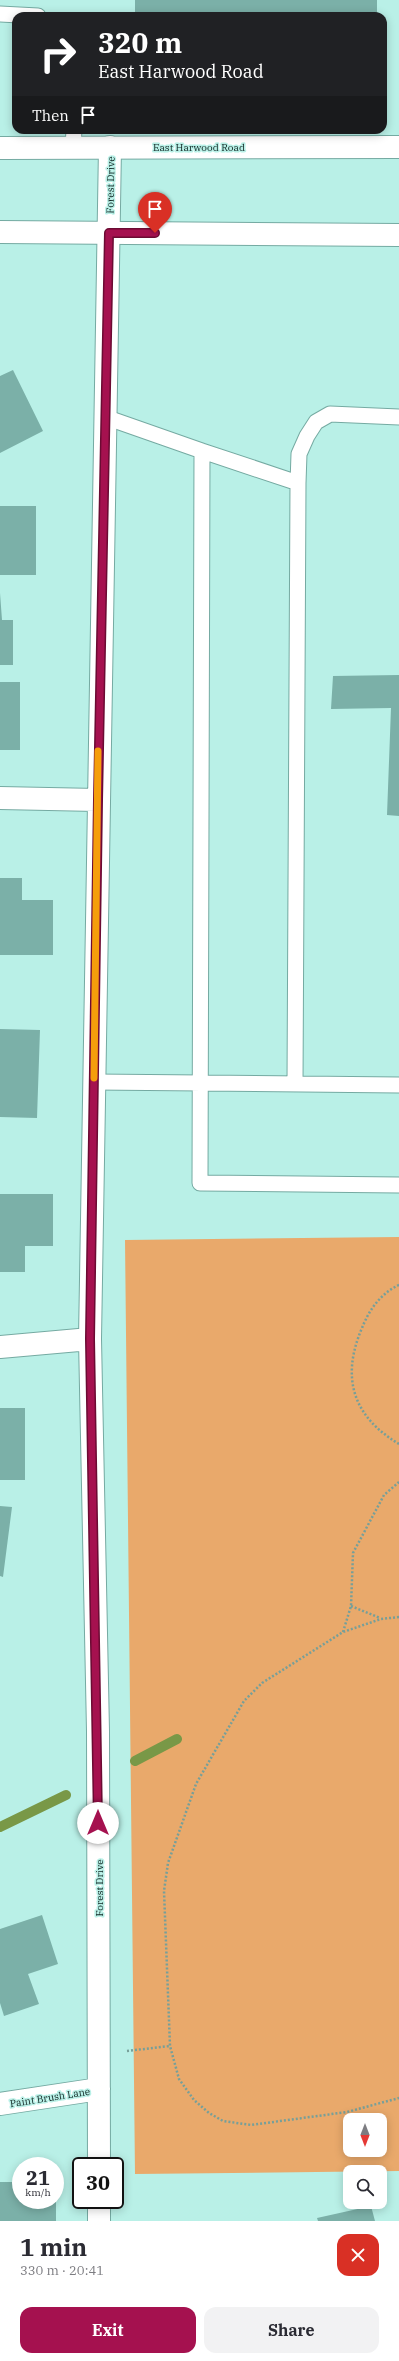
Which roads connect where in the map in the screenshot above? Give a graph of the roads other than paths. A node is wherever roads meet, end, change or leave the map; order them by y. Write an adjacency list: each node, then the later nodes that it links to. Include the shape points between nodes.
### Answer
1 (0, 14): 2 (lane)
2 (12, 15)
3 (74, 138): 4 (street, East Harwood Road); 6 (street, East Harwood Road)
4 (110, 147): 5 (street, East Harwood Road); 8 (street, Forest Drive)
5 (399, 147)
6 (0, 148)
7 (0, 232): 8 (street)
8 (109, 233): 9 (street); 10 (street, Forest Drive)
9 (399, 234)
10 (105, 417): 12 (lane); 15 (street, Forest Drive)
11 (399, 417): 13 (lane, via 330,414 316,422 299,454)
12 (202, 451): 13 (lane); 17 (lane)
13 (298, 483): 18 (lane)
14 (0, 798): 15 (street)
15 (98, 800): 16 (street, Forest Drive)
16 (94, 1082): 17 (lane); 21 (street, Forest Drive)
17 (200, 1083): 18 (lane); 20 (lane, via 200,1183)
18 (295, 1084): 19 (lane)
19 (399, 1085)
20 (399, 1185)
21 (90, 1339): 22 (street); 23 (street, Forest Drive, via 98,1738)
22 (0, 1347)
23 (99, 2089): 24 (street, Paint Brush Lane); 25 (street, Forest Drive)
24 (0, 2104)
25 (99, 2157)
26 (99, 2209): 27 (street)
27 (99, 2221)

